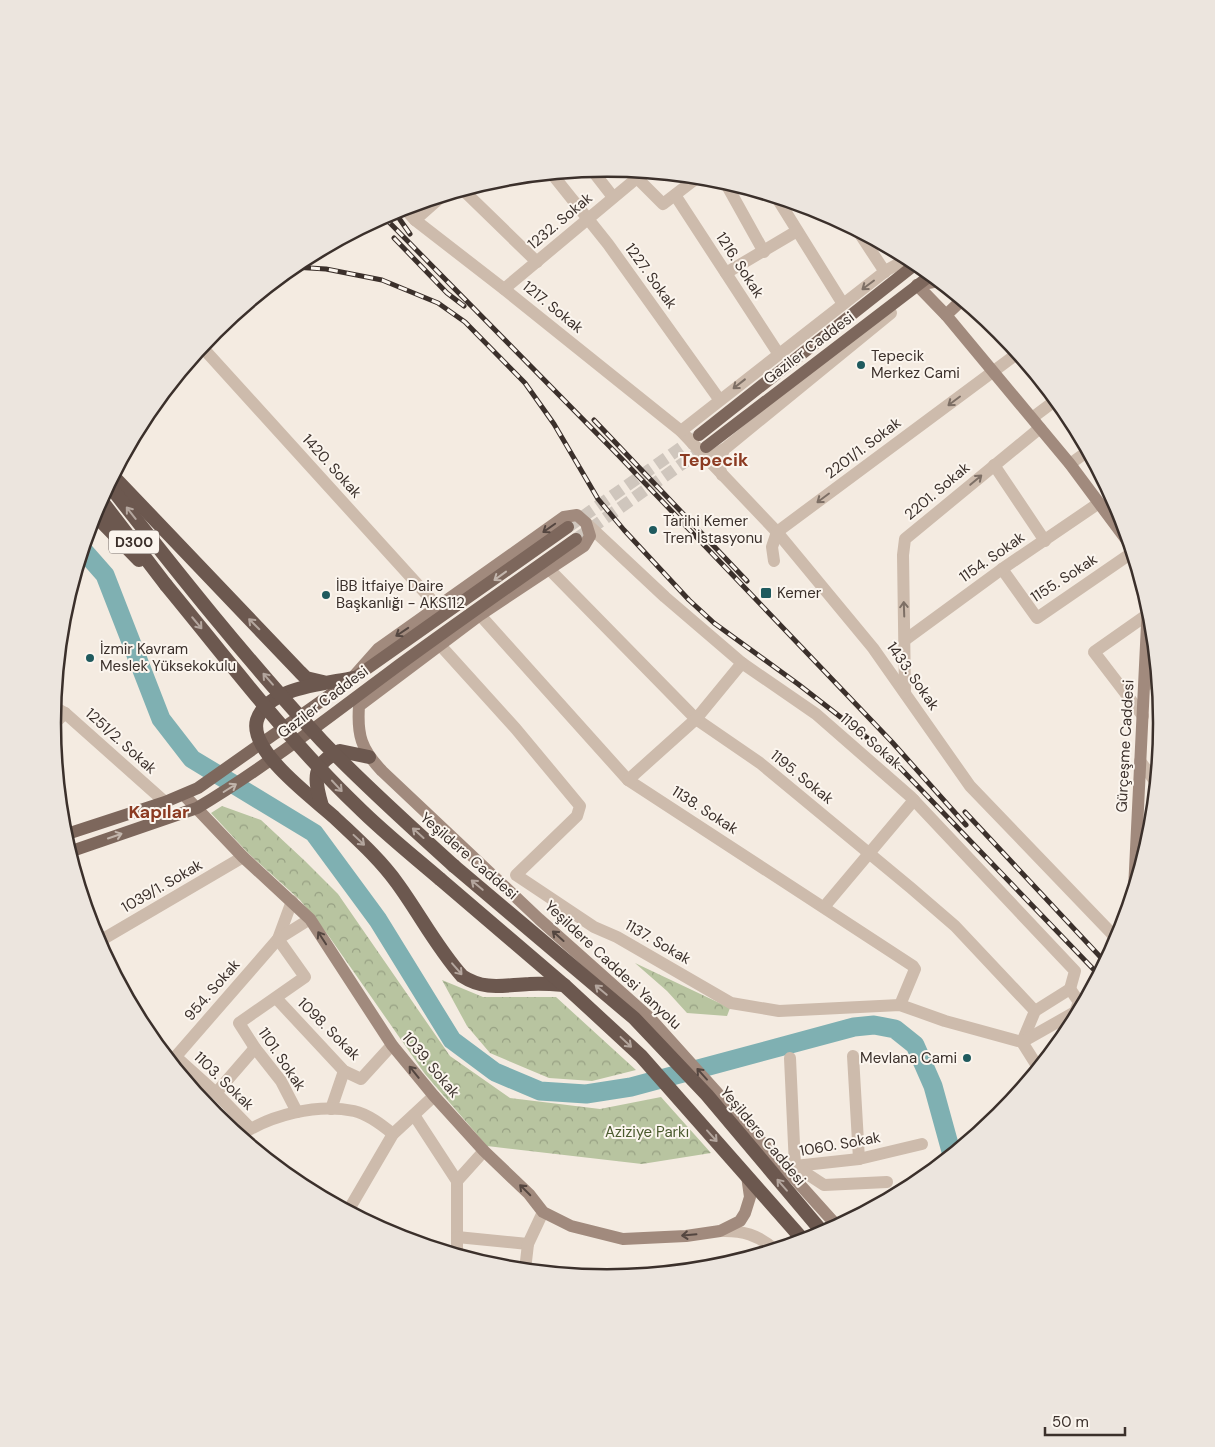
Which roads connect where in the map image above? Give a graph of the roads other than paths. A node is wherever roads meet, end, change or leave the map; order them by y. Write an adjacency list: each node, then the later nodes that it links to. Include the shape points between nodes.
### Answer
1 (597, 177): 9 (street)
2 (632, 178): 9 (street, 1232. Sokak)
3 (637, 178): 8 (street, via 663,204)
4 (556, 180): 14 (street, 1227. Sokak)
5 (690, 184): 8 (street)
6 (730, 192): 17 (street)
7 (469, 195): 18 (street)
8 (676, 195): 22 (street, 1216. Sokak)
9 (613, 198): 14 (street, 1232. Sokak)
10 (782, 206): 15 (street)
11 (430, 207): 13 (street)
12 (410, 214): 13 (street, 1217. Sokak)
13 (415, 220): 26 (street, 1217. Sokak)
14 (588, 220): 18 (street, 1232. Sokak); 34 (street, 1227. Sokak)
15 (797, 231): 17 (street); 27 (street)
16 (865, 242): 21 (street)
17 (764, 252): 22 (street)
18 (537, 262): 26 (street, 1232. Sokak)
19 (901, 263): 21 (street)
20 (910, 269): 38 (main road, Gaziler Caddesi)
21 (885, 272): 27 (street, one-way to 27)
22 (726, 273): 31 (street, 1216. Sokak)
23 (925, 279): 25 (main road, Gaziler Caddesi)
24 (930, 283): 25 (main road)
25 (917, 285): 29 (main road); 38 (main road, Gaziler Caddesi); 39 (street, via 909,298)
26 (504, 289): 37 (street, 1217. Sokak)
27 (843, 304): 31 (street)
28 (957, 304): 29 (main road)
29 (946, 315): 33 (main road)
30 (207, 352): 62 (street, 1420. Sokak)
31 (778, 353): 34 (street, one-way to 34)
32 (1013, 357): 33 (street, 2201/1. Sokak)
33 (993, 372): 36 (main road); 53 (street, 2201/1. Sokak, one-way to 53)
34 (719, 400): 37 (street)
35 (1051, 405): 36 (street, 2201. Sokak)
36 (1036, 423): 41 (main road); 42 (street, 2201. Sokak)
37 (681, 432): 38 (street, 1433. Sokak)
38 (702, 445): 39 (street, via 709,458); 43 (street, 1433. Sokak)
39 (727, 447): 43 (street, via 718,462)
40 (1083, 454): 41 (street)
41 (1070, 464): 48 (main road)
42 (994, 465): 55 (street); 65 (street, 2201. Sokak, one-way to 42, via 905,540)
43 (722, 475): 53 (street, 1433. Sokak)
44 (118, 482): 70 (highway, one-way to 44, via 306,678)
45 (113, 492): 112 (highway, Yeşildere Caddesi, one-way to 45, bridge, via 372,792 322,741 225,631)
46 (1108, 506): 48 (street, 1154. Sokak)
47 (106, 507): 61 (highway, D300)
48 (1103, 508): 52 (main road); 55 (street, 1154. Sokak)
49 (101, 520): 61 (highway)
50 (586, 523): 54 (main road, via 590,533); 56 (street, 1196. Sokak); 62 (main road, Gaziler Caddesi, one-way to 62, via 577,515 564,517)
51 (568, 527): 69 (main road, Gaziler Caddesi, one-way to 69)
52 (1117, 527)
53 (777, 532): 58 (street, via 772,547); 73 (street, 1433. Sokak, via 874,648)
54 (582, 541): 56 (street); 60 (main road, Gaziler Caddesi); 78 (main road, Gaziler Caddesi, via 453,625)
55 (1045, 541): 59 (street, 1154. Sokak)
56 (612, 545): 68 (street, 1196. Sokak, via 665,597)
57 (1127, 556): 59 (street, 1155. Sokak, via 1037,618)
58 (774, 561)
59 (1002, 568): 65 (street, 1154. Sokak)
60 (549, 569): 63 (main road, Gaziler Caddesi); 77 (street, 1195. Sokak)
61 (166, 585): 101 (highway, one-way to 101, bridge, via 268,711 357,806)
62 (438, 607): 69 (main road, Gaziler Caddesi, one-way to 69, via 378,649)
63 (480, 615): 67 (main road, Gaziler Caddesi); 84 (street, 1138. Sokak)
64 (1143, 615): 76 (street, via 1094,652)
65 (905, 640): 73 (street, 2201. Sokak)
66 (1147, 642): 72 (main road, Gürçeşme Caddesi)
67 (440, 645): 74 (main road, Gaziler Caddesi); 105 (street, 1137. Sokak, via 580,806 577,816 516,875 594,926 731,1003 780,1011)
68 (742, 663): 77 (street); 86 (street, 1196. Sokak, via 816,714)
69 (353, 678): 70 (highway); 79 (main road, Gaziler Caddesi)
70 (331, 682): 79 (highway, via 288,692 267,704 261,712 256,731)
71 (1152, 682): 72 (street)
72 (1145, 686): 76 (main road, Gürçeşme Caddesi)
73 (905, 693): 98 (street, 1433. Sokak, via 970,786)
74 (359, 706): 78 (main road); 80 (main road, Yeşildere Caddesi Yanyolu, via 358,728)
75 (61, 711): 87 (street, 1251/2. Sokak)
76 (1144, 716): 82 (main road, Gürçeşme Caddesi)
77 (696, 718): 84 (street); 92 (street, 1195. Sokak, via 760,763)
78 (325, 720): 81 (main road, Gaziler Caddesi)
79 (261, 746): 81 (highway); 85 (main road, Gaziler Caddesi)
80 (369, 757): 89 (highway, via 340,752 323,761 316,781); 112 (main road, Yeşildere Caddesi Yanyolu, one-way to 80, via 650,1018 539,919)
81 (272, 760): 88 (main road, Gaziler Caddesi, one-way to 81); 89 (highway)
82 (1140, 761): 83 (street); 94 (main road, Gürçeşme Caddesi)
83 (1151, 777)
84 (628, 780): 96 (street, 1138. Sokak)
85 (184, 795): 87 (main road, Gaziler Caddesi); 88 (main road, 1039. Sokak)
86 (914, 800): 92 (street); 102 (street, 1196. Sokak, via 1075,971)
87 (165, 802): 90 (main road, Gaziler Caddesi)
88 (202, 805): 91 (main road, Gaziler Caddesi, one-way to 88); 93 (main road, 1039. Sokak)
89 (323, 808): 101 (highway, one-way to 101, via 363,844 395,881 462,976 485,987)
90 (73, 832)
91 (76, 849)
92 (870, 853): 96 (street); 106 (street, 1195. Sokak, via 955,926)
93 (243, 857): 95 (main road, 1039. Sokak); 99 (street, 1039/1. Sokak)
94 (1135, 864)
95 (292, 901): 97 (main road, 1039. Sokak); 100 (street)
96 (824, 907): 105 (street, 1138. Sokak, via 913,966 915,970)
97 (310, 919): 100 (street); 109 (main road, 1039. Sokak, one-way to 97)
98 (1112, 934)
99 (105, 938)
100 (278, 939): 103 (street, via 305,977); 111 (street, 954. Sokak)
101 (564, 985): 130 (highway, one-way to 130, via 640,1056)
102 (1070, 989): 104 (street); 106 (street)
103 (276, 998): 110 (street, 1101. Sokak, via 239,1023); 117 (street, 1098. Sokak)
104 (1078, 1001)
105 (900, 1005): 108 (street, 1137. Sokak)
106 (1035, 1011): 108 (street)
107 (1070, 1015): 108 (street)
108 (1022, 1042): 115 (street)
109 (392, 1045): 117 (street, 1098. Sokak, via 362,1079); 120 (main road, 1039. Sokak, one-way to 109)
110 (255, 1048): 118 (street); 122 (street, 1101. Sokak, via 280,1081)
111 (174, 1056)
112 (678, 1056): 119 (highway, Yeşildere Caddesi, one-way to 112)
113 (853, 1056): 128 (street)
114 (790, 1058): 129 (street)
115 (1035, 1063)
116 (184, 1068): 118 (street, 1103. Sokak)
117 (344, 1071): 121 (street)
118 (216, 1093): 124 (street, 1103. Sokak)
119 (714, 1095): 134 (main road); 139 (highway, Yeşildere Caddesi, one-way to 119)
120 (434, 1096): 123 (street); 127 (main road, 1039. Sokak)
121 (331, 1109): 122 (street); 125 (street, via 355,1111)
122 (297, 1112): 124 (street)
123 (414, 1115): 125 (street); 131 (street)
124 (245, 1132)
125 (393, 1134): 135 (street)
126 (922, 1144): 128 (street, 1060. Sokak)
127 (484, 1151): 131 (street); 136 (main road, 1039. Sokak, one-way to 127)
128 (859, 1158): 129 (street, 1060. Sokak)
129 (795, 1166): 133 (street, 1060. Sokak)
130 (747, 1176): 138 (main road, via 749,1205); 140 (highway)
131 (457, 1182): 141 (street)
132 (887, 1182): 133 (street)
133 (824, 1185): 134 (street)
134 (817, 1203): 137 (main road)
135 (351, 1206)
136 (543, 1212): 138 (main road, 1039. Sokak, one-way to 136, via 686,1236 623,1239 571,1226); 142 (street)
137 (833, 1221)
138 (741, 1226): 143 (street)
139 (818, 1227)
140 (799, 1235)
141 (457, 1238): 142 (street); 144 (street)
142 (528, 1244): 145 (street)
143 (769, 1245)
144 (457, 1248)
145 (526, 1263)

